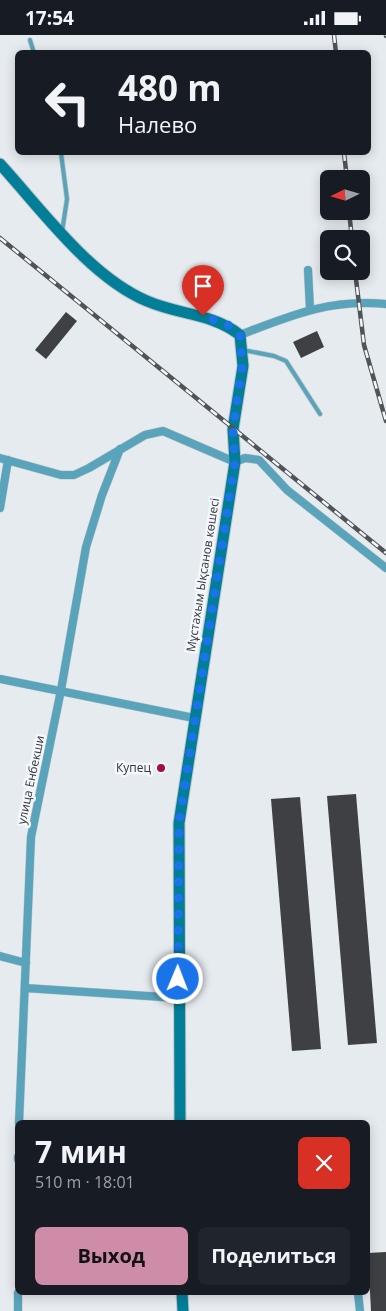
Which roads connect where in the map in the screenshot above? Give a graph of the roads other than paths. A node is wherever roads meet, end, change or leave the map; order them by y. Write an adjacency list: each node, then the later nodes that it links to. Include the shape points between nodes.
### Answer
1 (30, 40): 2 (lane)
2 (33, 50)
3 (61, 155): 5 (lane, via 67,199)
4 (0, 164): 5 (main road)
5 (62, 231): 9 (main road, via 98,272 148,302 203,316 228,325)
6 (308, 270): 8 (street)
7 (386, 304): 8 (street, via 357,301)
8 (310, 309): 9 (street)
9 (240, 335): 10 (main road, Мұстахым Ықсанов көшесі)
10 (243, 350): 11 (lane, via 286,361); 14 (main road, Мұстахым Ықсанов көшесі, via 233,429)
11 (320, 414)
12 (120, 449): 13 (street, via 74,475 61,475); 14 (street, via 145,435 163,431); 18 (street, улица Енбекши, via 86,547)
13 (4, 459): 15 (street)
14 (235, 462): 16 (street, via 245,458 259,460 288,490); 19 (main road, Мұстахым Ықсанов көшесі)
15 (0, 508)
16 (386, 569)
17 (0, 679): 18 (street)
18 (61, 690): 19 (street); 21 (street, улица Енбекши, via 31,837)
19 (194, 718): 23 (main road, Мұстахым Ықсанов көшесі, via 179,823)
20 (0, 956): 21 (street)
21 (26, 963): 22 (street, улица Енбекши)
22 (25, 988): 23 (street); 24 (street, улица Енбекши)
23 (178, 998): 25 (main road, Мұстахым Ықсанов көшесі)
24 (19, 1120)
25 (180, 1120)
26 (18, 1295): 29 (street)
27 (182, 1295): 30 (main road)
28 (358, 1295): 31 (street)
29 (18, 1311)
30 (183, 1311)
31 (360, 1311)

